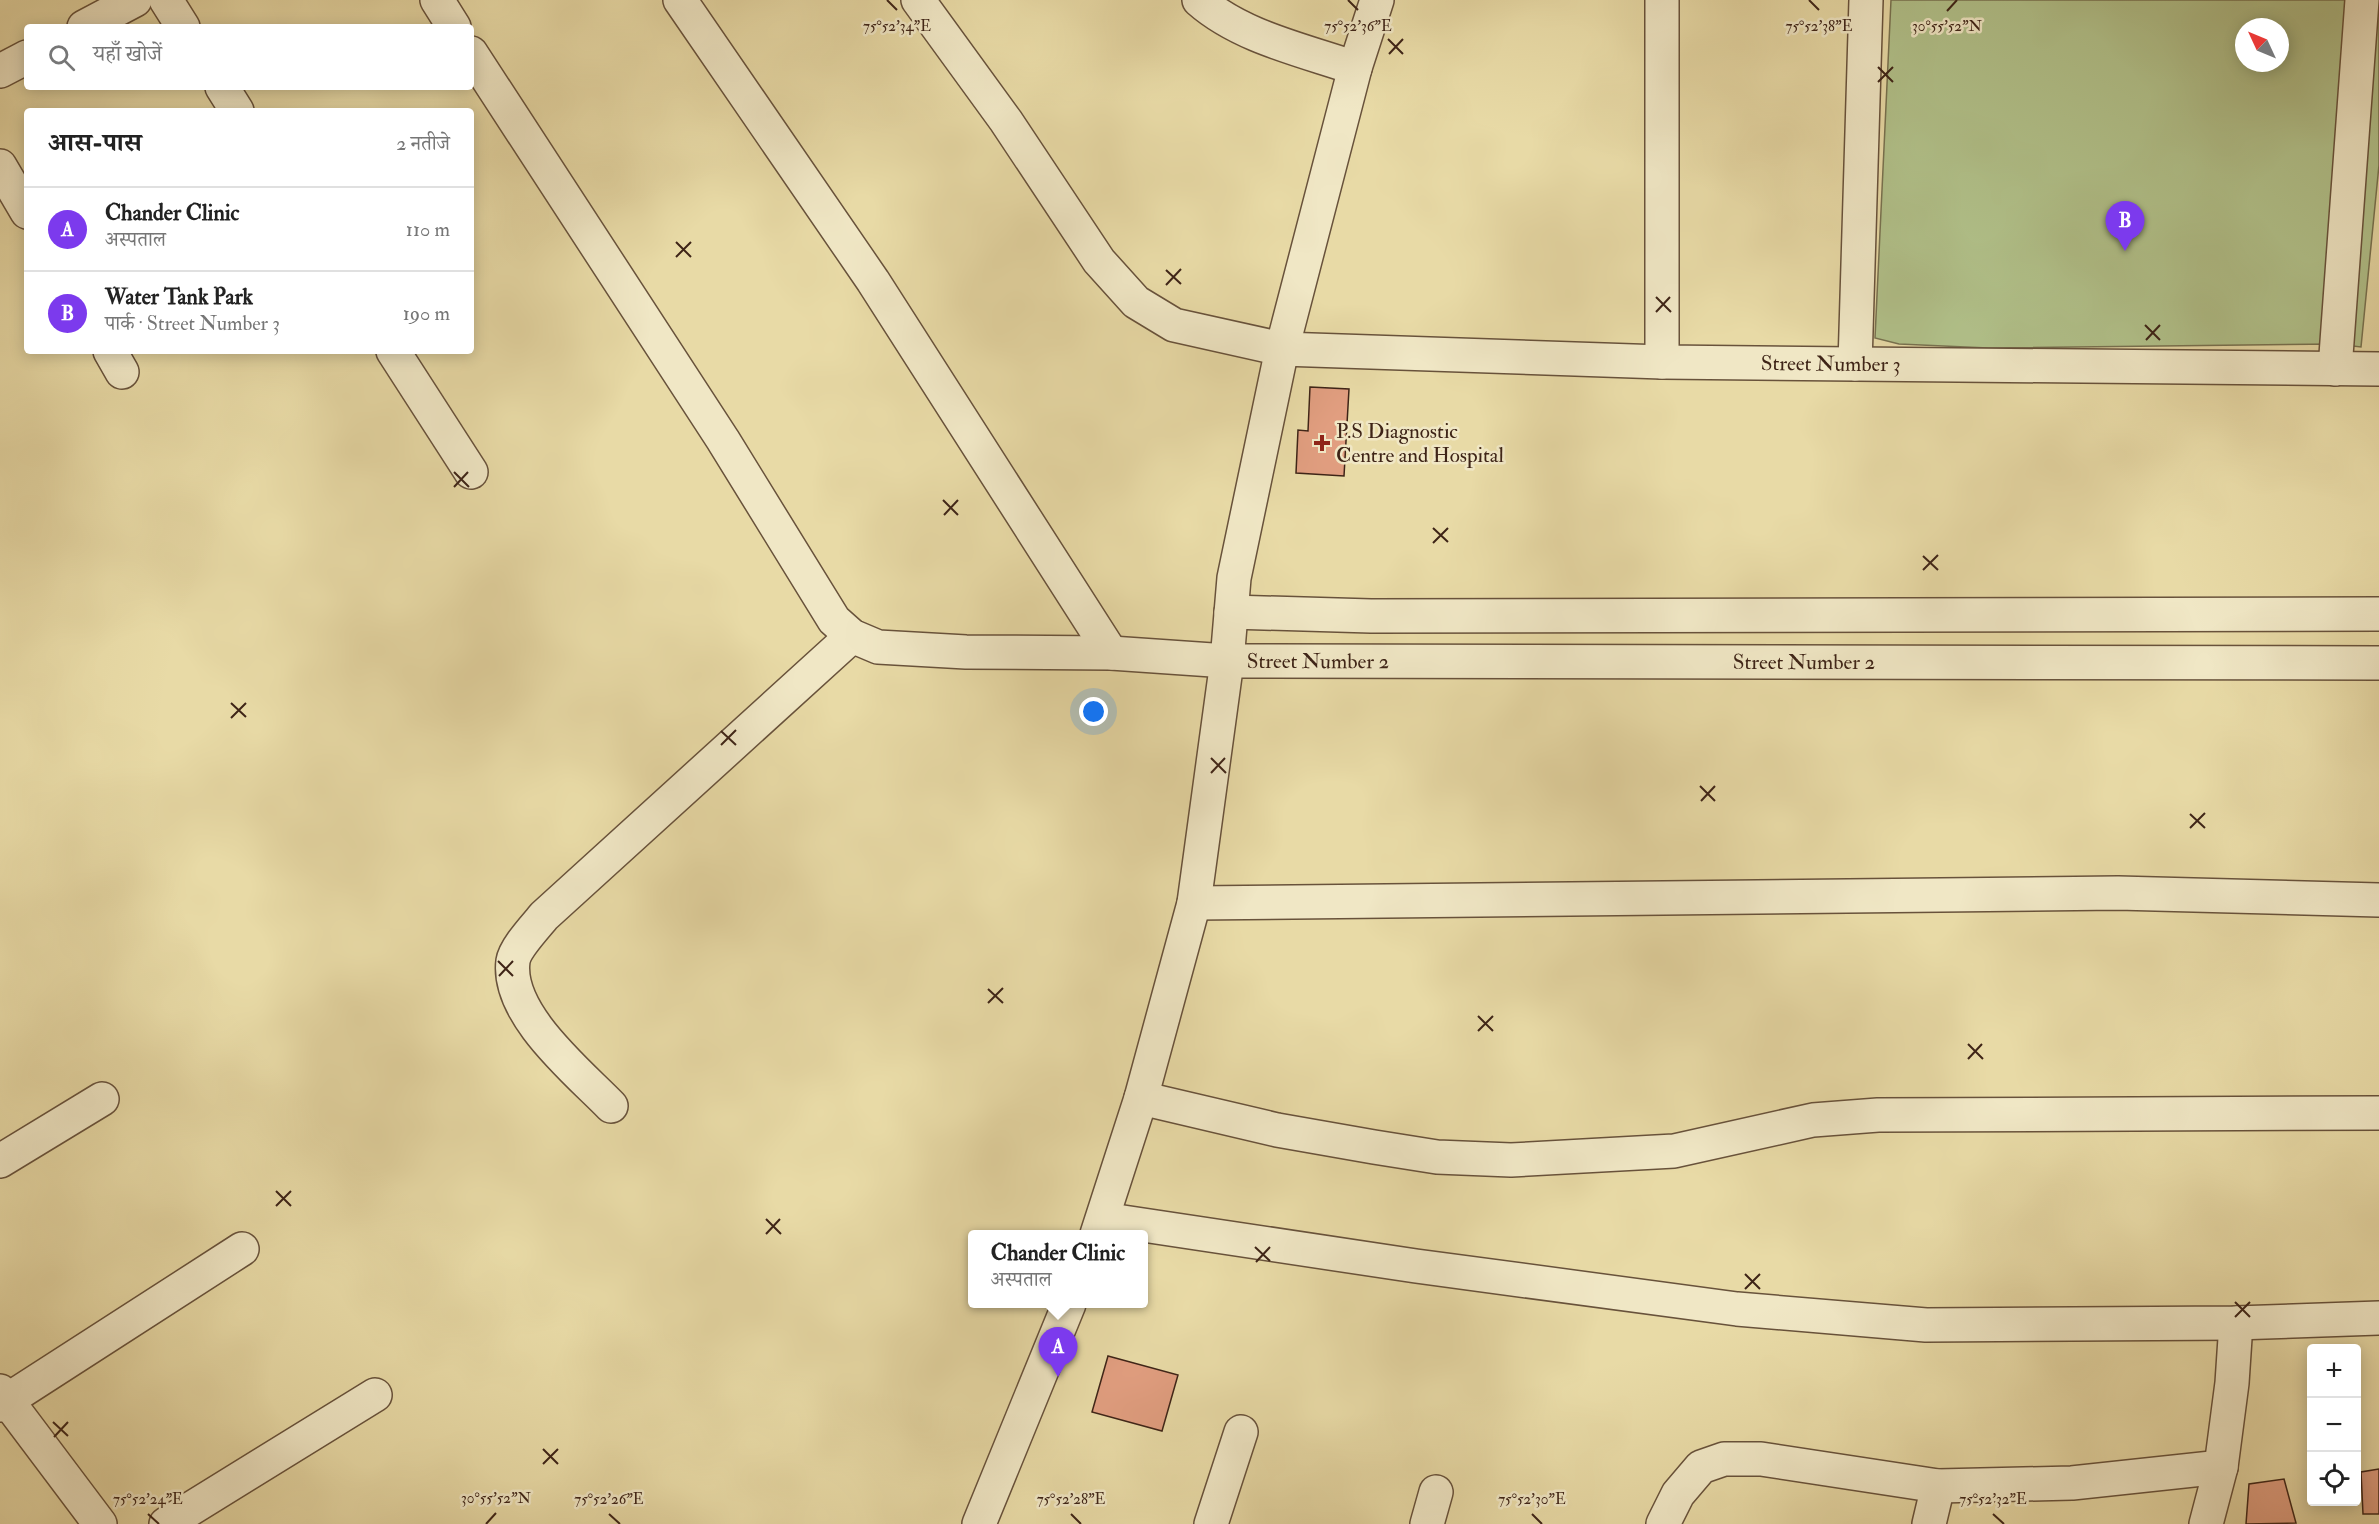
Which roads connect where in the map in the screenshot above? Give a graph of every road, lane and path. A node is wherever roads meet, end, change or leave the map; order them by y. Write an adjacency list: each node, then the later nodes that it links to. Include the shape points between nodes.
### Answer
1 (135, 0): 11 (street)
2 (165, 0): 12 (street)
3 (437, 0): 13 (street)
4 (680, 0): 30 (street, via 873,281)
5 (918, 0): 20 (street, Street Number 3, via 1006,121 1099,261 1136,302 1174,325)
6 (1199, 0): 15 (street, via 1212,12 1254,33)
7 (1377, 0): 15 (street)
8 (1662, 0): 22 (street)
9 (1866, 0): 23 (street)
10 (2362, 0): 24 (street)
11 (90, 24)
12 (181, 24)
13 (452, 24)
14 (474, 58): 29 (street, via 723,440 834,620)
15 (1355, 69): 20 (street)
16 (224, 90): 17 (street)
17 (235, 108)
18 (0, 166): 19 (street)
19 (24, 207)
20 (1282, 349): 22 (street, Street Number 3); 27 (street, via 1234,578)
21 (395, 354): 26 (street)
22 (1662, 362): 23 (street, Street Number 3)
23 (1855, 364): 24 (street, Street Number 3)
24 (2335, 369): 25 (street, Street Number 3)
25 (2379, 369)
26 (471, 472)
27 (1231, 612): 28 (street, via 1371,616); 31 (street)
28 (2379, 614)
29 (852, 636): 30 (street, Street Number 2, via 878,647); 37 (street, via 544,916 513,960 514,988 533,1025)
30 (1111, 653): 31 (street, Street Number 2)
31 (1227, 661): 32 (street, Street Number 2); 34 (street)
32 (2379, 663)
33 (2379, 900): 34 (street, via 2118,893)
34 (1194, 903): 35 (street)
35 (1141, 1098): 38 (street, via 1277,1130 1374,1147 1437,1157 1511,1160 1674,1151 1813,1120 1878,1115); 40 (street)
36 (102, 1099): 39 (street)
37 (611, 1106)
38 (2379, 1113)
39 (0, 1161)
40 (1100, 1227): 41 (street)
41 (1124, 1230)
42 (1148, 1233): 46 (street, via 1737,1309 1926,1325)
43 (242, 1249): 48 (street)
44 (1067, 1308): 55 (street)
45 (2379, 1318): 46 (street)
46 (2236, 1323): 50 (street)
47 (375, 1395): 54 (street)
48 (3, 1399): 53 (street)
49 (1241, 1432): 56 (street)
50 (2221, 1467): 51 (street, via 2072,1483); 60 (street)
51 (1938, 1486): 58 (street, via 1761,1459 1724,1459 1701,1467 1678,1494); 59 (street)
52 (1436, 1492): 57 (street)
53 (100, 1524)
54 (166, 1524)
55 (979, 1524)
56 (1211, 1524)
57 (1427, 1524)
58 (1663, 1524)
59 (1929, 1524)
60 (2206, 1524)

